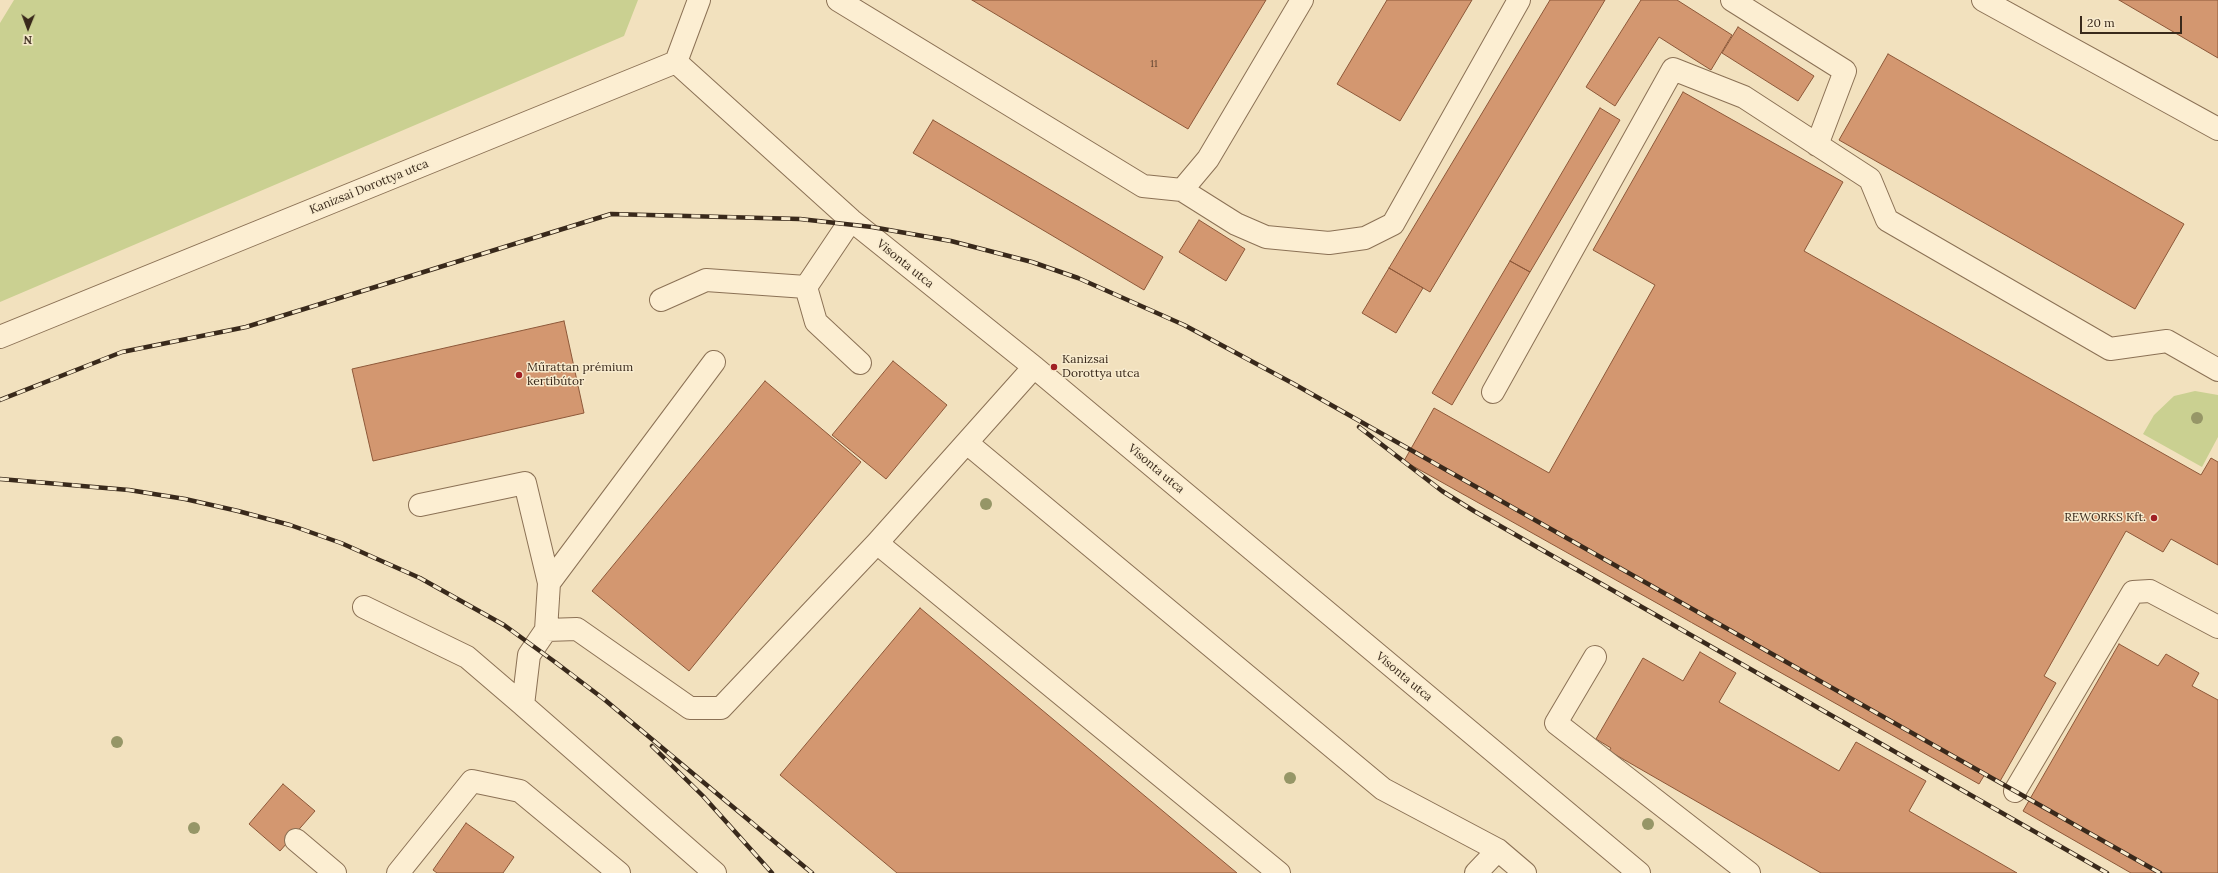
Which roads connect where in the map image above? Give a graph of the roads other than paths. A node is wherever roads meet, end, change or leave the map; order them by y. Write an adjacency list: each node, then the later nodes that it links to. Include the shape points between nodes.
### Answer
1 (699, 0): 7 (street)
2 (838, 0): 10 (street, via 1143,186)
3 (1302, 0): 10 (street, via 1208,159)
4 (1519, 0): 10 (street, via 1393,224 1365,238 1329,243 1266,237 1236,224)
5 (1732, 0): 9 (street, via 1845,71)
6 (1983, 0): 8 (street)
7 (676, 62): 11 (street, Visonta utca); 14 (street, Kanizsai Dorottya utca)
8 (2218, 129)
9 (1817, 145): 18 (street, via 1870,179 1887,220 2110,349 2167,341); 19 (street, via 1744,97 1673,69)
10 (1182, 190)
11 (851, 220): 12 (street); 17 (street, Visonta utca)
12 (806, 287): 13 (street, via 706,280); 16 (street, via 816,322)
13 (661, 300)
14 (0, 337)
15 (714, 362): 23 (street)
16 (860, 363)
17 (1034, 367): 20 (street); 39 (street, Visonta utca)
18 (2218, 370)
19 (1493, 392)
20 (967, 443): 22 (street); 31 (street, via 1383,789)
21 (420, 505): 23 (street, via 525,483)
22 (877, 543): 26 (street, via 721,708 690,708 577,629); 36 (street)
23 (549, 583): 26 (street)
24 (364, 607): 28 (street, via 467,657)
25 (2218, 627): 29 (street, via 2150,591 2133,592)
26 (546, 630): 28 (street, via 530,655)
27 (1595, 657): 40 (street, via 1556,723)
28 (523, 705): 35 (street)
29 (2015, 791)
30 (296, 840): 32 (street)
31 (1498, 850): 37 (street); 38 (street)
32 (335, 873)
33 (398, 873): 34 (street, via 472,781 520,791)
34 (619, 873)
35 (715, 873)
36 (1279, 873)
37 (1476, 873)
38 (1525, 873)
39 (1639, 873)
40 (1749, 873)

